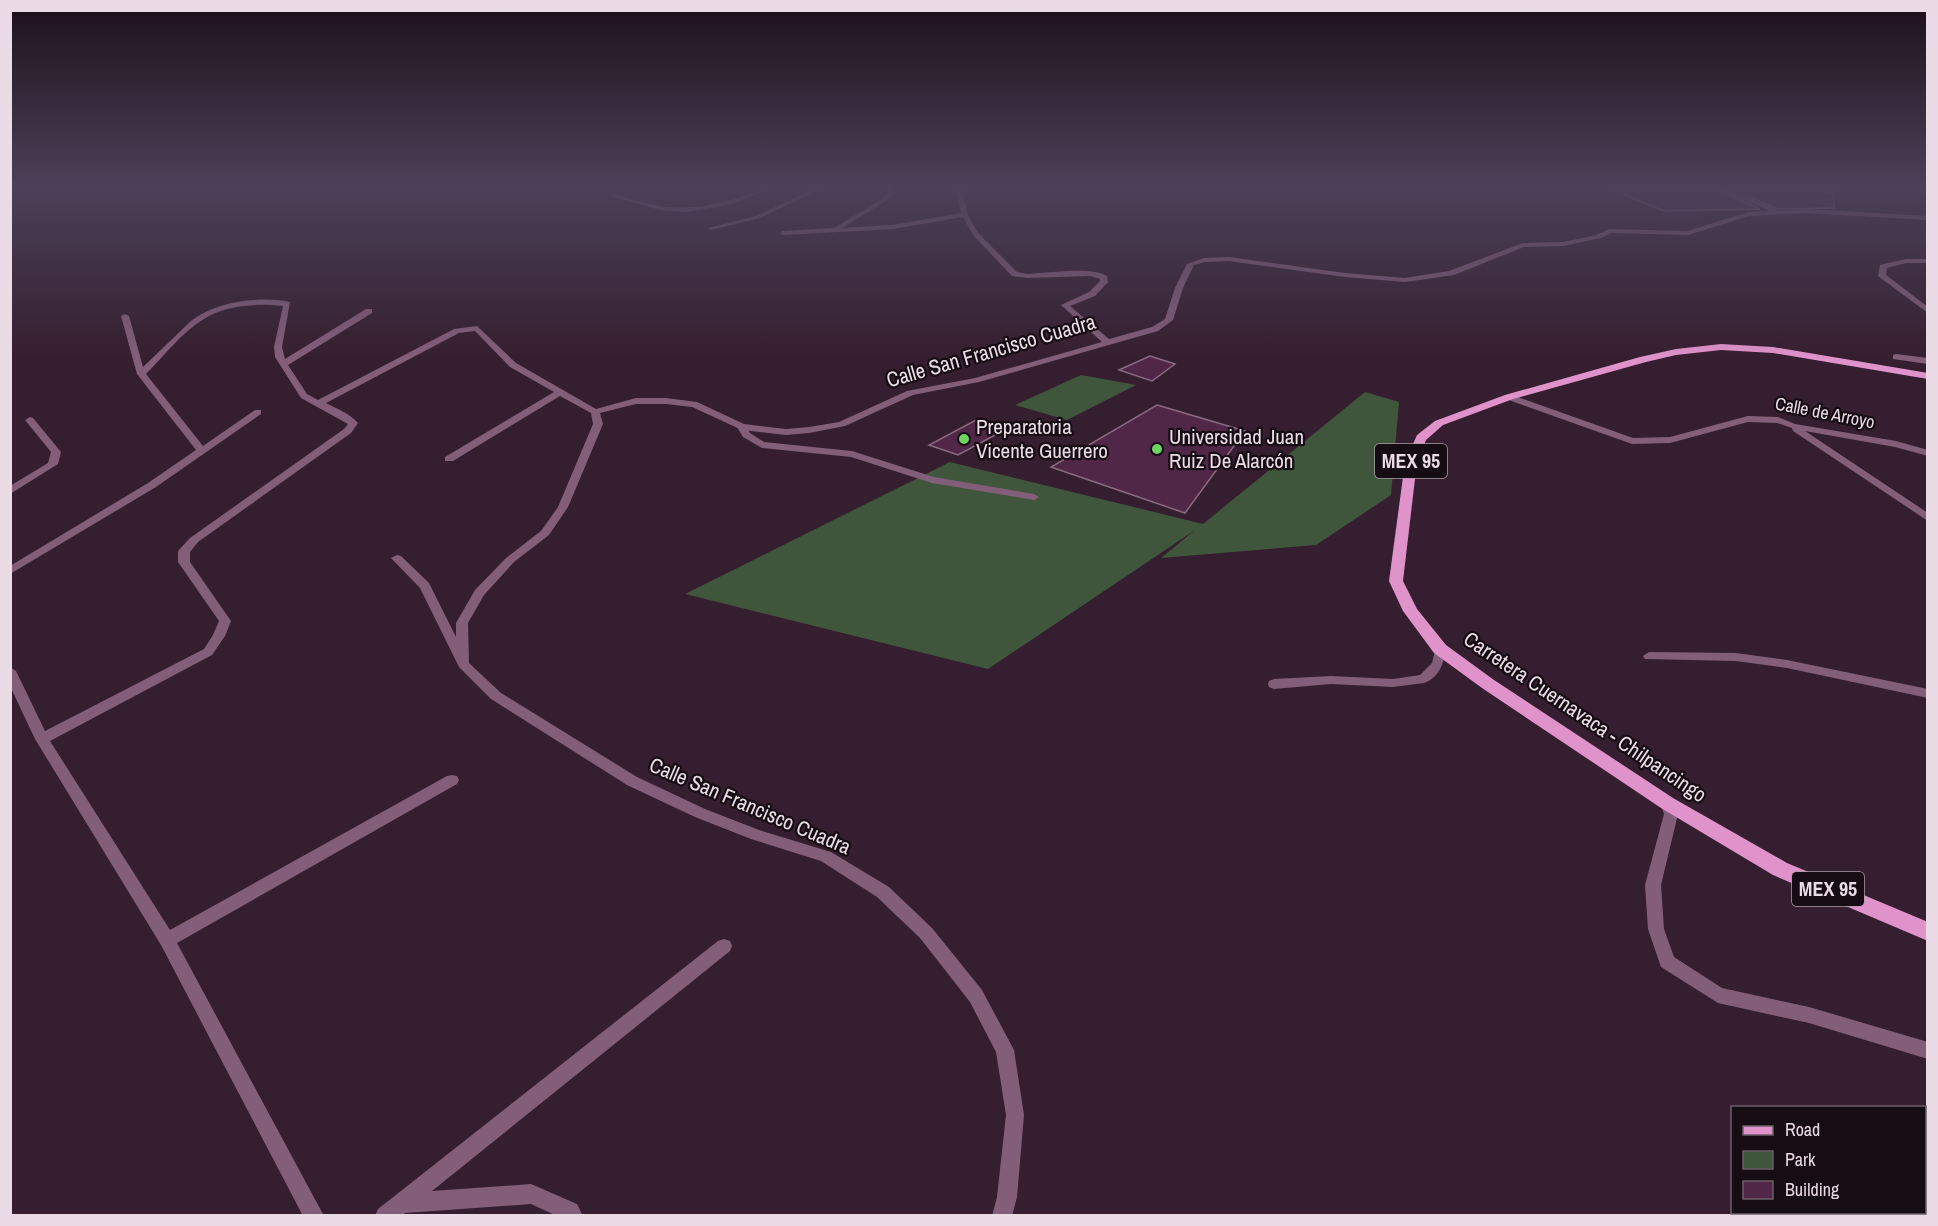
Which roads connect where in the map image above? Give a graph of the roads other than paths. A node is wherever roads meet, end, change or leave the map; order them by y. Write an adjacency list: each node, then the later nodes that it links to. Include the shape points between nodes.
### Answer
1 (986, 245): 7 (street, via 1015,274 1100,274 1104,282 1092,294 1065,305)
2 (1523, 245): 7 (street, Calle San Francisco Cuadra, via 1451,273 1405,280 1229,259 1204,260 1191,264 1169,320 1137,336)
3 (1928, 261): 5 (street, via 1893,263 1883,267 1882,276)
4 (369, 311): 10 (street)
5 (1928, 311)
6 (125, 316): 11 (street)
7 (1107, 342): 20 (street, Calle San Francisco Cuadra, via 976,380 910,393 842,424 786,432)
8 (1896, 357): 9 (street)
9 (1928, 361)
10 (285, 363): 11 (street, via 279,357 278,347 287,304 263,303 202,316); 15 (street, via 304,396)
11 (141, 374): 21 (street)
12 (1928, 376): 14 (main road, Carretera Cuernavaca - Chilpancingo / MEX 95, via 1773,350 1721,347 1655,356)
13 (559, 393): 15 (street, via 513,365 477,328 469,328); 17 (street); 23 (street)
14 (1509, 397): 19 (street, Calle de Arroyo, via 1632,441 1670,440 1748,418 1778,420); 29 (main road, Carretera Cuernavaca - Chilpancingo / MEX 95, via 1439,423 1421,438 1411,462 1396,581 1410,611)
15 (317, 404): 35 (street, via 353,423 348,431 184,551 184,562 225,621 208,652)
16 (258, 412): 21 (street)
17 (595, 412): 20 (street, Calle San Francisco Cuadra, via 636,401 694,404); 31 (street, via 598,424 563,507 545,533 510,560 479,593 462,623)
18 (30, 420): 24 (street, via 56,452 53,464)
19 (1793, 426): 22 (street, Calle de Arroyo); 26 (street)
20 (742, 428): 25 (street, via 762,445 852,454 932,480)
21 (201, 450): 28 (street, via 152,485)
22 (1928, 453)
23 (449, 459)
24 (10, 491)
25 (1034, 497)
26 (1928, 518)
27 (397, 558): 31 (street, Calle San Francisco Cuadra, via 424,586)
28 (10, 571)
29 (1440, 649): 33 (street, via 1438,664 1424,679); 37 (main road, Carretera Cuernavaca - Chilpancingo / MEX 95)
30 (1649, 656): 34 (street, via 1736,657)
31 (463, 664): 46 (street, Calle San Francisco Cuadra, via 496,696 632,781 756,835 826,856 883,892 926,933 976,996 1005,1050 1015,1115)
32 (10, 671): 35 (street)
33 (1274, 684)
34 (1928, 694)
35 (42, 739): 39 (street)
36 (452, 780): 39 (street)
37 (1667, 803): 38 (main road, Carretera Cuernavaca - Chilpancingo / MEX 95, via 1780,869); 41 (street, via 1671,814 1653,885 1656,928 1667,962 1718,995 1809,1015)
38 (1928, 932)
39 (167, 940): 43 (street)
40 (724, 946): 42 (street)
41 (1928, 1051)
42 (402, 1203): 44 (street); 45 (street, via 531,1194)
43 (314, 1215)
44 (385, 1215)
45 (573, 1215)
46 (1002, 1215)

